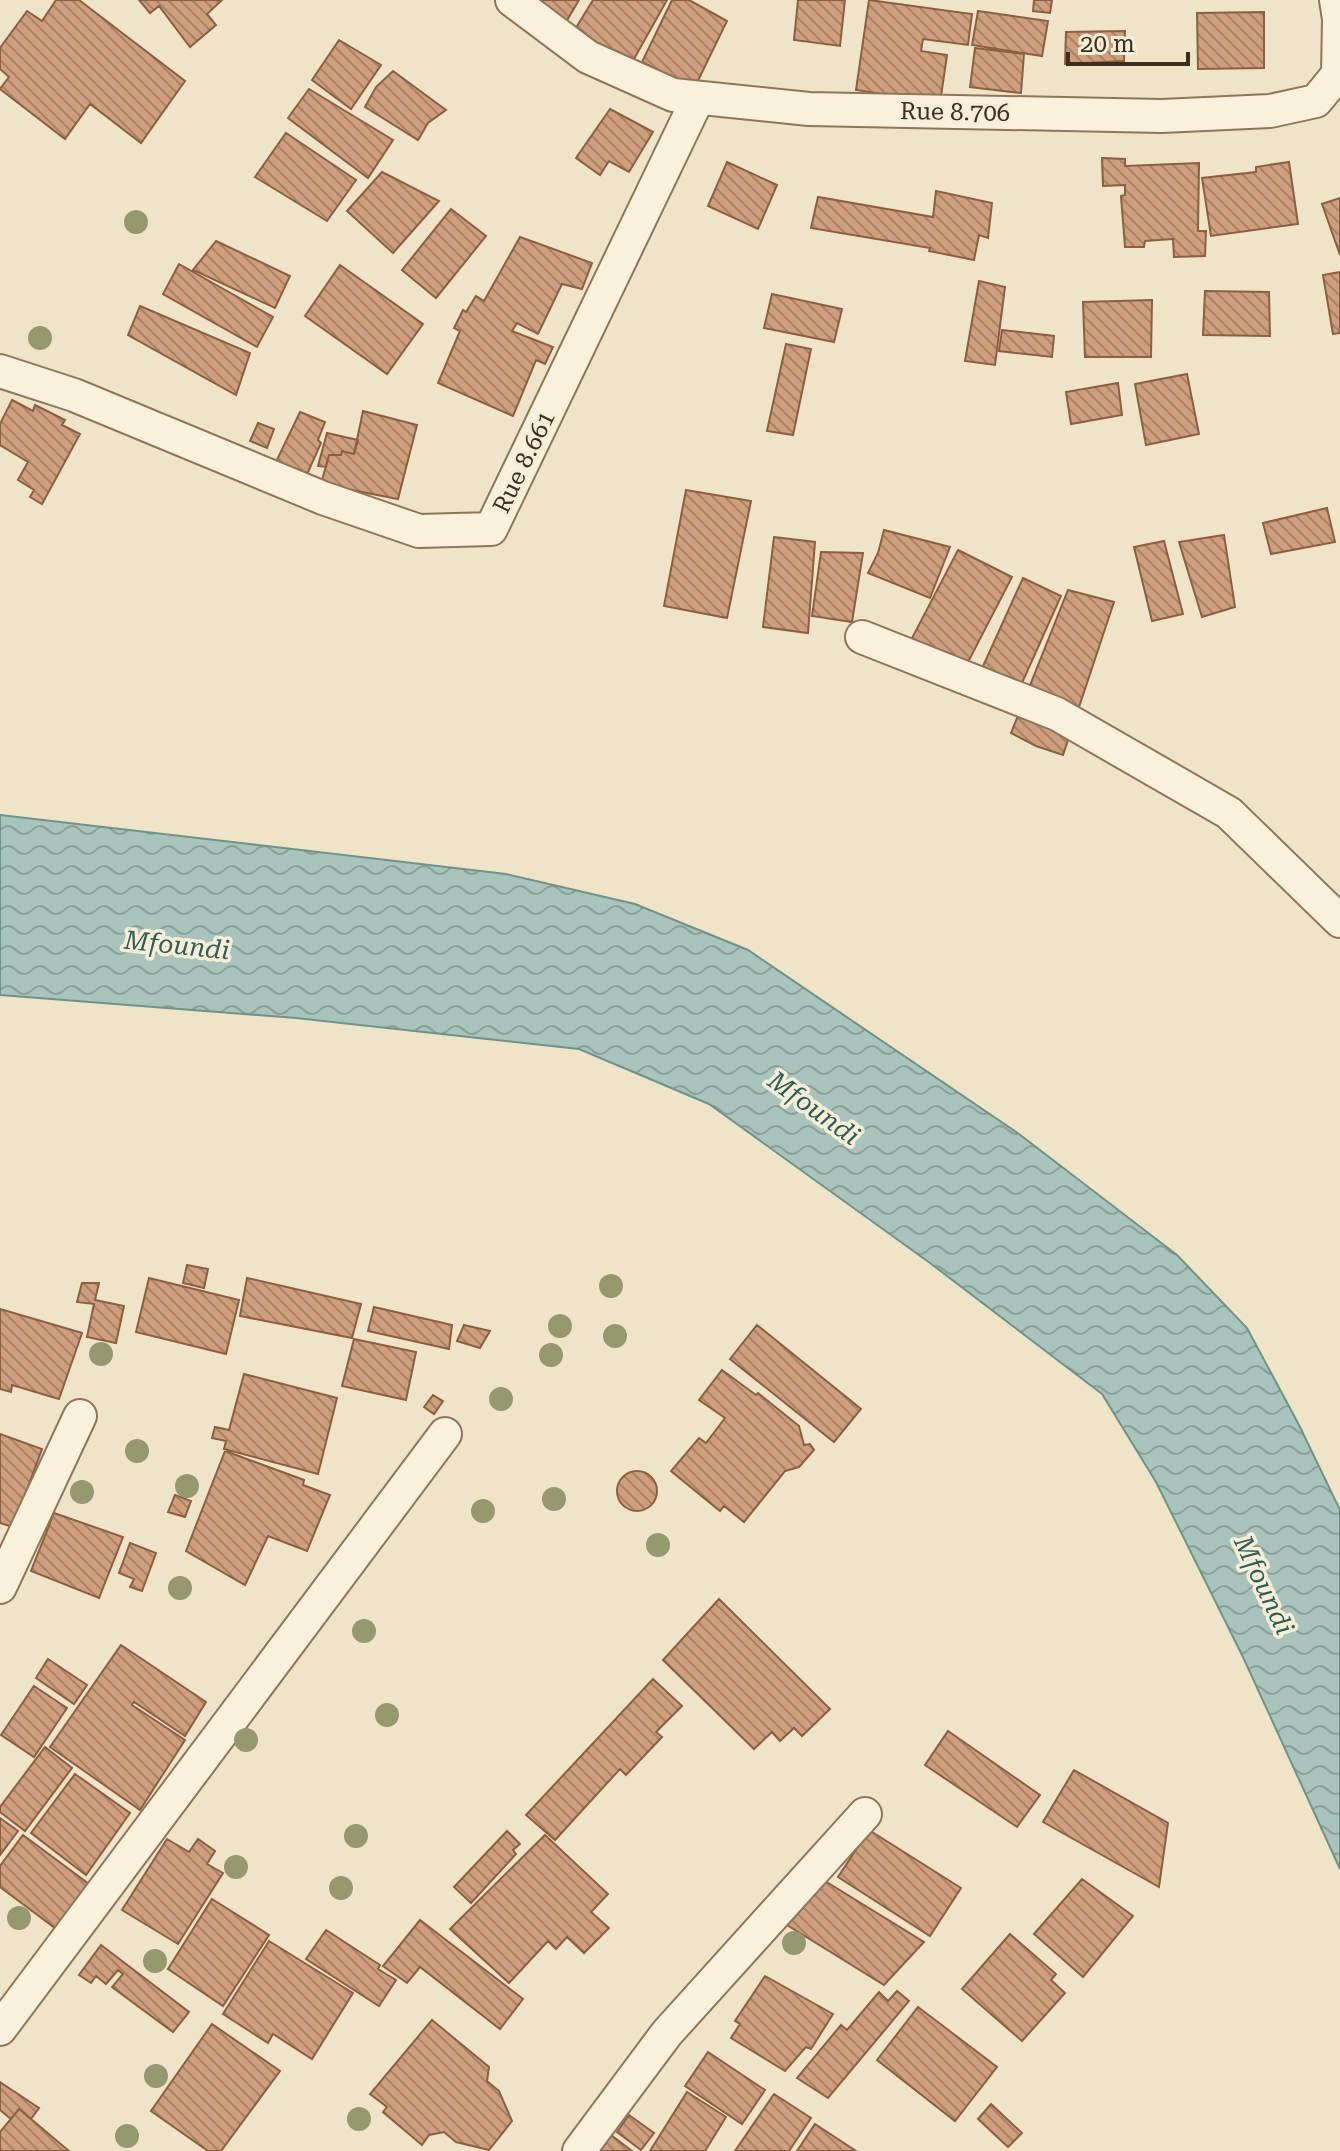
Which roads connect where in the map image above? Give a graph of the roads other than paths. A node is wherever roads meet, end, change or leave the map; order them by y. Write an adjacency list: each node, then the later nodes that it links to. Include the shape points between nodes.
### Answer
1 (512, 0): 3 (street, Rue 8.706, via 588,57 673,95)
2 (1336, 0): 3 (street, Rue 8.706, via 1338,74 1316,101 1270,111 1162,116 809,109)
3 (698, 98): 4 (street, Rue 8.661, via 491,529 419,531)
4 (0, 371)
5 (862, 637): 6 (street, via 1057,714 1229,813)
6 (1340, 921)
7 (80, 1416): 9 (street)
8 (445, 1434): 11 (street)
9 (0, 1587)
10 (865, 1814): 12 (street, via 667,2033)
11 (0, 2029)
12 (579, 2151)

